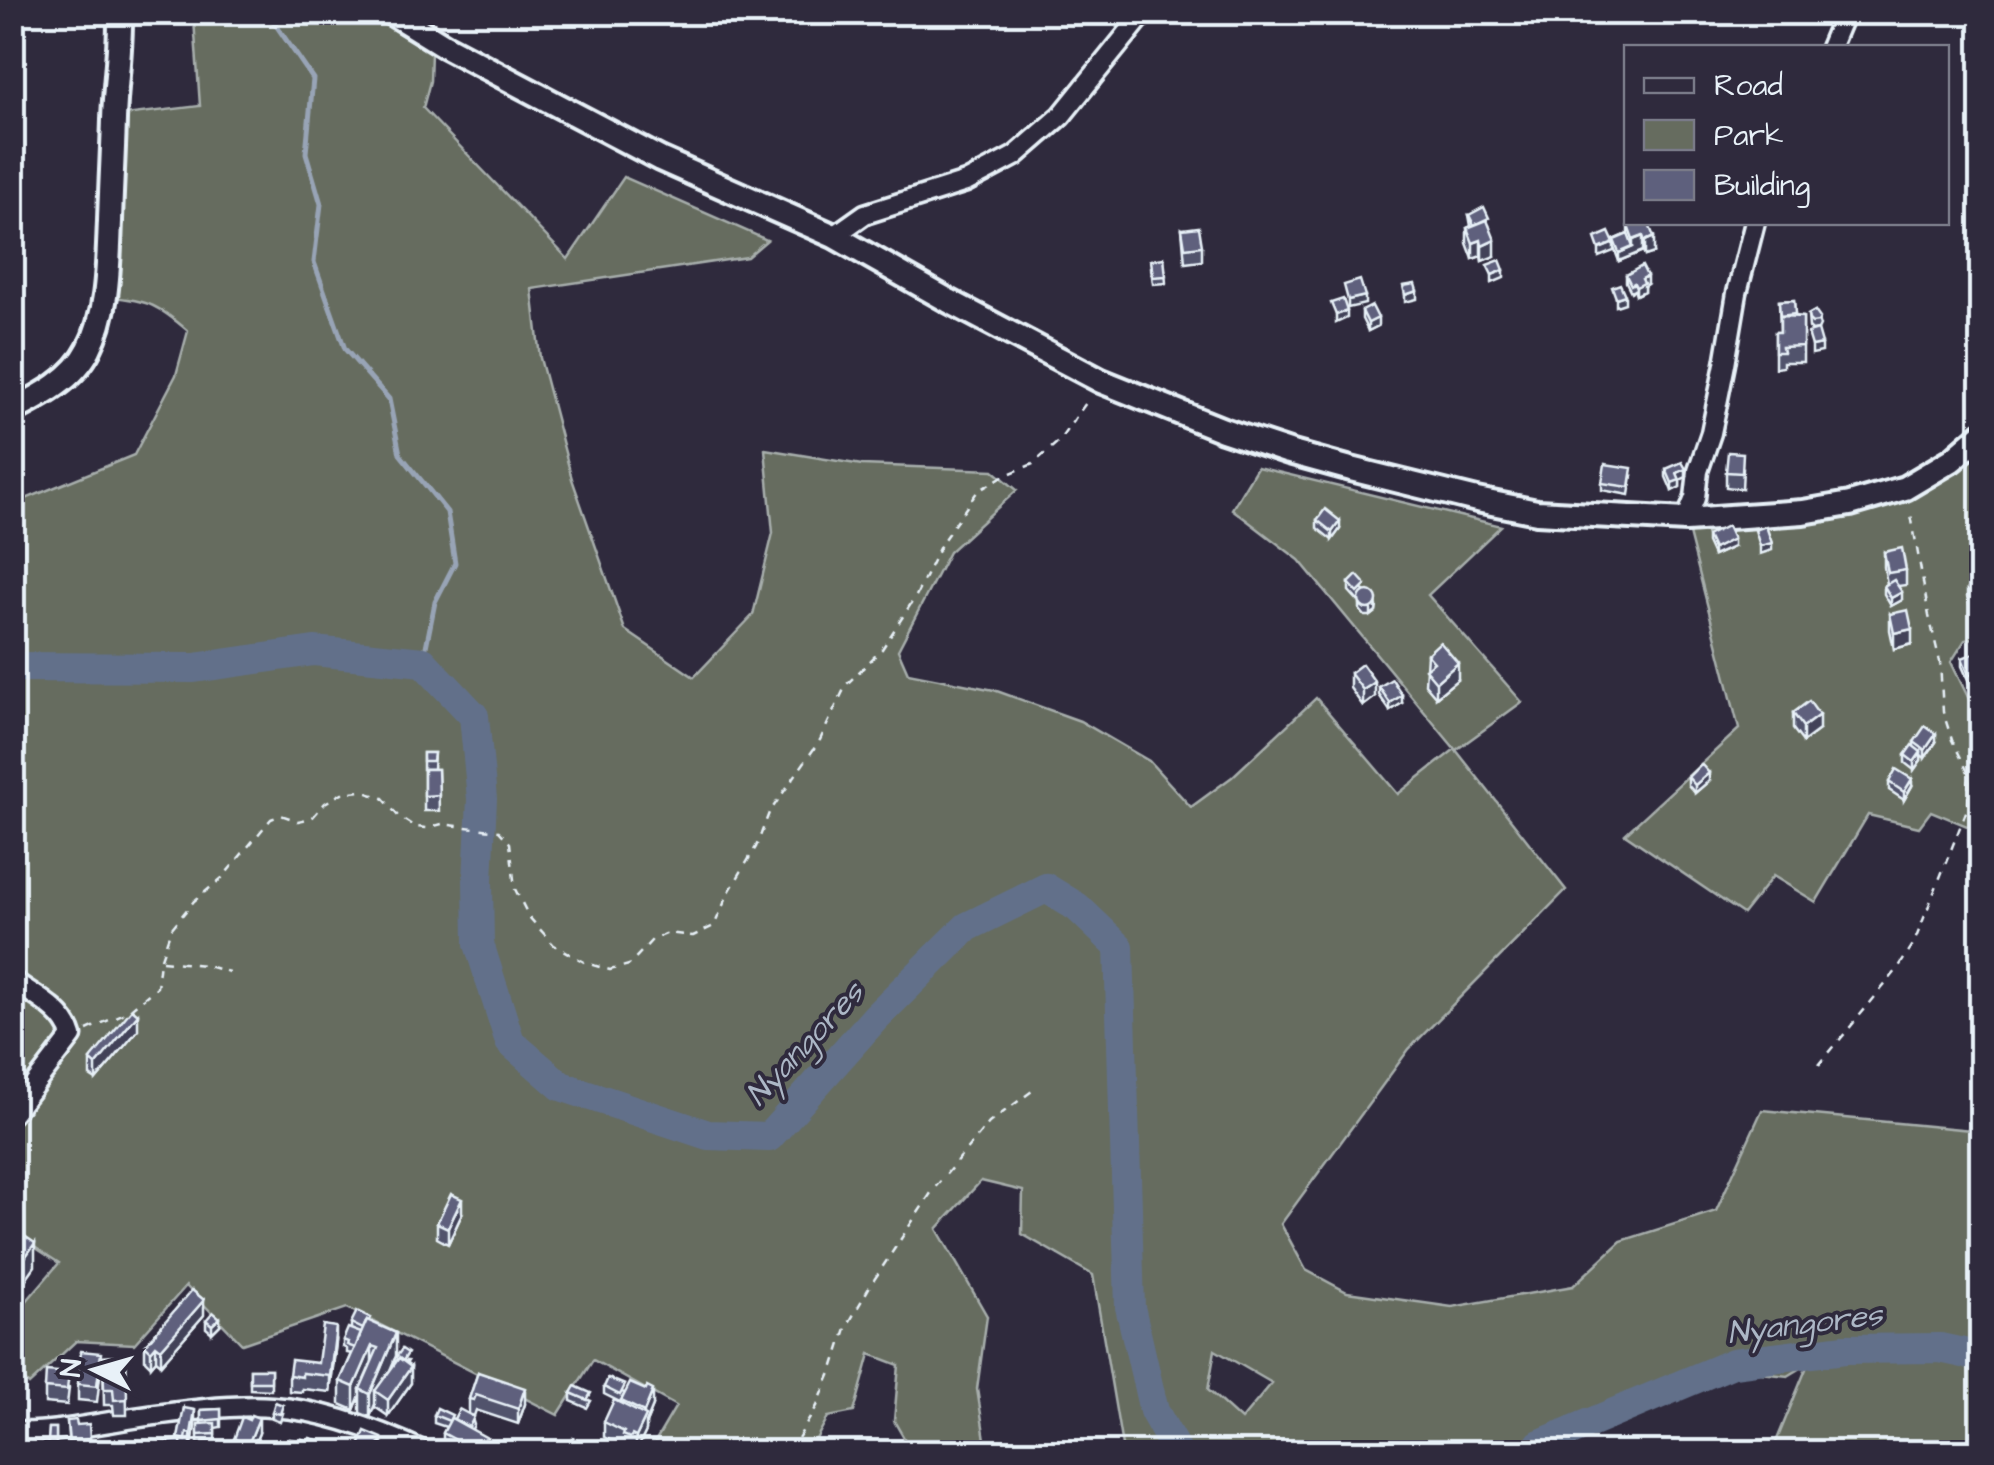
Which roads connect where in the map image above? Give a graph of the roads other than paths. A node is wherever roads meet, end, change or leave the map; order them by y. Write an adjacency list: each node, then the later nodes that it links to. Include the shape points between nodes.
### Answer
1 (120, 12): 8 (street, via 102,318 70,374)
2 (390, 12): 7 (street, via 660,159)
3 (1146, 12): 7 (street, via 1061,116 1015,156 966,182 865,214)
4 (1845, 12): 5 (street)
5 (1831, 45)
6 (1754, 225): 10 (street)
7 (834, 236): 10 (street, via 1101,381 1289,452 1537,512)
8 (12, 411)
9 (1982, 434): 10 (street, via 1906,488 1803,512)
10 (1686, 520)
11 (12, 980): 12 (street, via 56,1012 72,1036)
12 (12, 1114)
13 (12, 1432): 14 (street, via 271,1406 369,1428)
14 (426, 1452)

